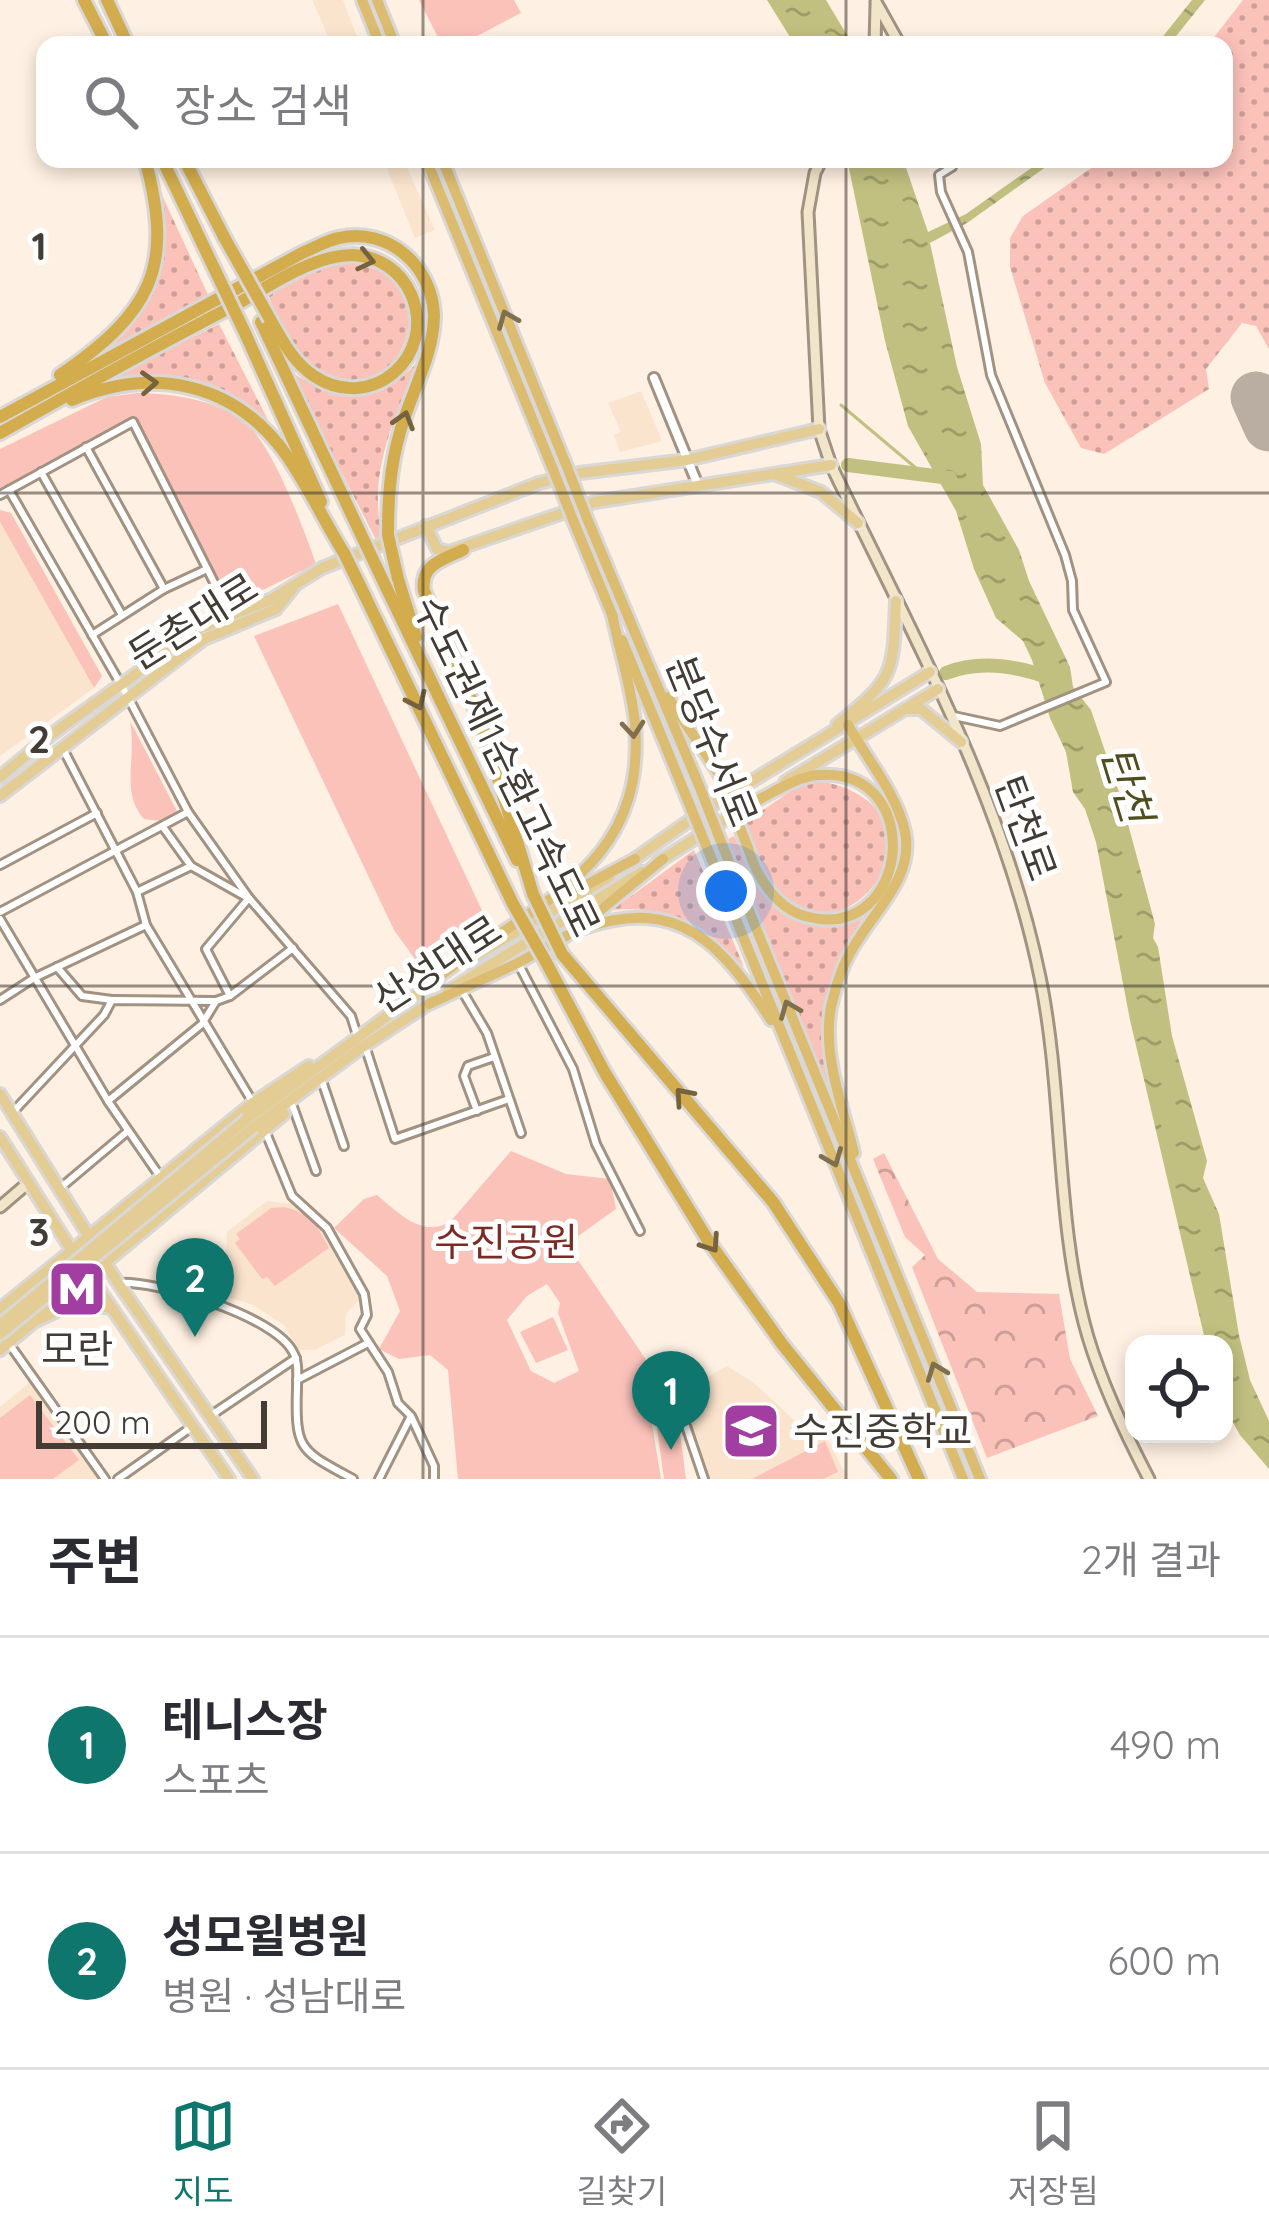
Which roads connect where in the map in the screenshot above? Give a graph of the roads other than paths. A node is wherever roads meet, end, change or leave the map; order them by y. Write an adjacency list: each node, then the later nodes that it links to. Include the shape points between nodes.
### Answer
1 (84, 0): 6 (highway)
2 (107, 0): 7 (highway)
3 (362, 0): 8 (highway)
4 (376, 0): 9 (highway)
5 (875, 1): 10 (main road); 11 (main road)
6 (102, 36)
7 (124, 36)
8 (376, 36)
9 (391, 36)
10 (875, 36)
11 (895, 36)
12 (147, 168): 21 (highway, via 158,245 129,319)
13 (166, 168): 37 (highway, 수도권제1순환고속도로, bridge)
14 (189, 168): 19 (highway, 수도권제1순환고속도로, bridge)
15 (430, 168): 27 (highway, 분당수서로)
16 (445, 168): 27 (highway, 분당수서로, one-way to 16)
17 (818, 168): 22 (main road, 탄천로, via 808,212)
18 (950, 168): 52 (street, via 939,175 968,252 991,375 1065,555 1073,610 1106,682 1000,726)
19 (265, 320): 23 (highway, one-way to 19, via 325,260 356,255 392,269 413,299 416,338 388,380 346,389 310,374); 40 (highway, 수도권제1순환고속도로, bridge, via 366,545)
20 (654, 378): 25 (street)
21 (0, 417): 40 (highway, one-way to 21, bridge, via 388,484 434,314 426,278 381,240 337,238 304,252)
22 (819, 429): 25 (main road); 26 (main road, 탄천로)
23 (0, 433): 37 (highway, one-way to 37, via 115,386 198,388 267,432)
24 (86, 447): 28 (street); 38 (street, via 133,422); 41 (street)
25 (687, 460): 30 (street); 35 (main road, via 580,472)
26 (831, 465): 29 (main road); 34 (main road, 탄천로)
27 (560, 469): 33 (highway, 분당수서로, bridge)
28 (41, 472): 31 (street); 44 (street)
29 (773, 474): 30 (main road); 34 (main road, via 821,492)
30 (697, 483): 36 (main road, via 595,502)
31 (9, 490): 32 (street); 46 (street)
32 (0, 495)
33 (579, 518): 43 (highway, 분당수서로); 48 (highway, 분당수서로)
34 (858, 524): 42 (main road, 탄천로)
35 (426, 526): 36 (main road, via 439,551); 39 (main road, 둔촌대로)
36 (463, 550): 70 (highway, via 431,566 424,591 486,737)
37 (344, 553): 138 (highway, 수도권제1순환고속도로, one-way to 138, bridge, via 605,1072 709,1243)
38 (207, 569): 41 (street); 45 (street)
39 (297, 580): 45 (main road, 둔촌대로); 50 (main road, 둔촌대로, via 276,609 204,639)
40 (392, 583): 70 (highway, 수도권제1순환고속도로)
41 (164, 589): 44 (street)
42 (896, 601): 47 (main road, 탄천로); 55 (main road, via 884,684)
43 (612, 614): 73 (highway, one-way to 73, via 635,721 632,792 598,859); 90 (highway, 분당수서로, bridge)
44 (122, 615): 46 (street)
45 (231, 616): 50 (main road, 둔촌대로, via 200,628)
46 (92, 635): 50 (street)
47 (930, 672): 49 (main road, 탄천로); 53 (main road, 산성대로)
48 (653, 675): 60 (highway, bridge, via 719,774 779,902 816,919 837,918 876,896 889,876 889,819 863,786 819,775); 110 (highway, 분당수서로, one-way to 48, bridge)
49 (938, 689): 51 (main road, 산성대로); 52 (main road, 탄천로)
50 (124, 692): 57 (main road, 둔촌대로); 58 (main road, 둔촌대로, via 52,734); 62 (street)
51 (905, 709): 54 (main road, 산성대로); 56 (main road, via 921,709)
52 (950, 716): 56 (main road, 탄천로)
53 (848, 725): 54 (highway); 55 (main road, 산성대로)
54 (855, 739): 60 (main road, 산성대로); 110 (highway, via 898,813 906,854 901,875 847,957 830,1012 829,1046)
55 (816, 742): 65 (main road, 산성대로)
56 (961, 742): 142 (main road, 탄천로, via 1017,881 1041,980 1087,1335)
57 (62, 746): 59 (main road, 둔촌대로); 61 (street)
58 (0, 777)
59 (0, 796)
60 (750, 804): 66 (main road, 산성대로)
61 (99, 812): 64 (street); 67 (street)
62 (188, 812): 63 (street); 71 (street)
63 (163, 827): 64 (street); 68 (street)
64 (116, 853): 69 (street); 72 (street)
65 (635, 859): 73 (highway); 80 (main road, 산성대로)
66 (663, 859): 75 (highway); 87 (main road, 산성대로)
67 (0, 865)
68 (191, 866): 69 (street); 71 (street)
69 (137, 892): 74 (street)
70 (533, 894): 139 (highway, 수도권제1순환고속도로, one-way to 70, bridge, via 839,1304 773,1202 562,954)
71 (249, 898): 76 (street); 82 (street, via 206,949)
72 (0, 916): 79 (street)
73 (524, 916): 80 (highway)
74 (146, 925): 78 (street); 83 (street)
75 (575, 931): 77 (highway); 90 (highway, via 628,917 689,927 742,976)
76 (294, 947): 82 (street); 89 (street)
77 (518, 963): 81 (highway); 113 (street)
78 (57, 967): 79 (street); 85 (street, via 82,996)
79 (34, 978): 84 (street); 91 (street)
80 (435, 980): 89 (main road, 산성대로)
81 (460, 989): 87 (highway); 93 (street)
82 (230, 996): 86 (street)
83 (189, 998): 85 (street); 86 (street); 88 (street)
84 (0, 1000)
85 (112, 1000): 91 (street)
86 (216, 1001): 88 (street)
87 (430, 1004): 92 (main road); 102 (main road, 산성대로)
88 (202, 1024): 97 (street); 98 (street)
89 (358, 1036): 98 (main road); 102 (main road, 산성대로)
90 (786, 1044): 140 (highway, 분당수서로, one-way to 140)
91 (74, 1046): 97 (street); 101 (street)
92 (367, 1052): 94 (main road); 100 (street, via 395,1139)
93 (495, 1057): 96 (street); 100 (street, via 464,1076)
94 (322, 1084): 99 (main road); 106 (street)
95 (0, 1094): 101 (main road)
96 (509, 1099): 100 (street); 104 (street)
97 (108, 1101): 103 (street)
98 (253, 1103): 108 (main road)
99 (293, 1107): 102 (main road); 107 (street)
100 (477, 1111)
101 (12, 1114): 111 (main road)
102 (255, 1125): 116 (main road); 121 (main road, 산성대로, bridge); 122 (main road, 산성대로, bridge); 123 (street, via 292,1196 327,1228 364,1294 360,1329)
103 (128, 1131): 108 (street); 111 (street)
104 (521, 1133)
105 (0, 1137): 109 (main road)
106 (344, 1146)
107 (316, 1171)
108 (161, 1178): 114 (main road)
109 (28, 1183): 112 (main road); 115 (main road)
110 (863, 1185): 141 (highway, 분당수서로, one-way to 110)
111 (59, 1190): 114 (main road)
112 (0, 1207)
113 (640, 1231)
114 (90, 1238): 115 (main road); 116 (main road)
115 (72, 1251): 117 (main road); 118 (main road)
116 (111, 1272): 117 (main road); 124 (street, via 247,1316 277,1331); 126 (main road)
117 (88, 1274): 119 (main road); 120 (main road)
118 (0, 1309)
119 (114, 1310): 120 (main road, via 86,1301); 128 (main road)
120 (33, 1321): 122 (main road)
121 (0, 1325)
122 (3, 1343): 130 (street)
123 (368, 1343): 125 (street); 127 (street)
124 (296, 1358): 125 (street); 126 (street)
125 (297, 1380): 134 (street, via 302,1446)
126 (210, 1415): 133 (main road)
127 (411, 1416): 135 (street); 136 (street)
128 (194, 1426): 131 (street); 132 (main road)
129 (686, 1426): 137 (street)
130 (105, 1479)
131 (118, 1479)
132 (229, 1479)
133 (253, 1479)
134 (353, 1479)
135 (379, 1479)
136 (434, 1479)
137 (704, 1479)
138 (891, 1479)
139 (919, 1479)
140 (963, 1479)
141 (980, 1479)
142 (1149, 1479)

